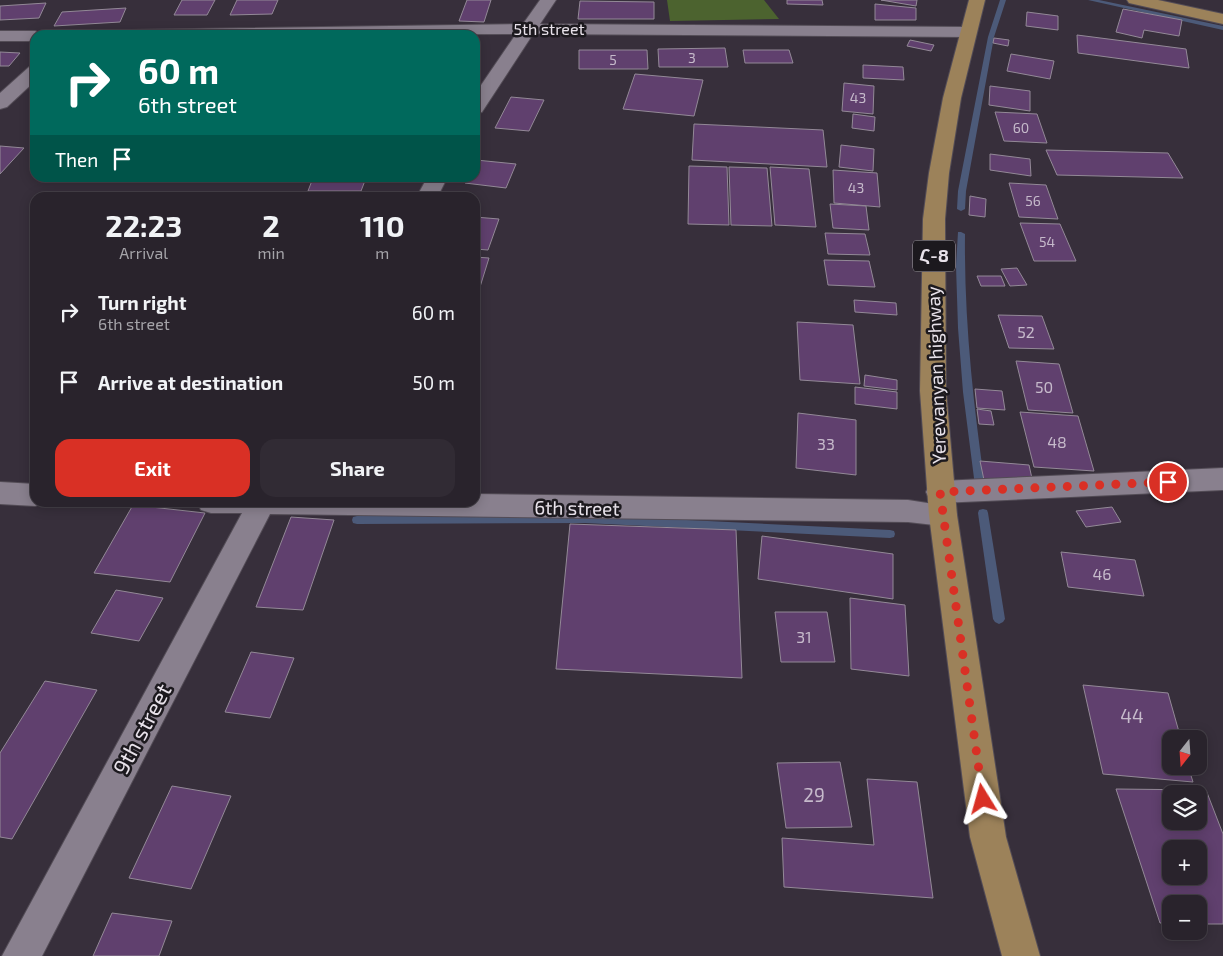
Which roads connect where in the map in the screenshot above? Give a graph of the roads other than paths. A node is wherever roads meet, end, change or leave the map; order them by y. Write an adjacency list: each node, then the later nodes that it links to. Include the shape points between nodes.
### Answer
1 (548, 0): 5 (street)
2 (977, 0): 7 (main road, Yerevanyan highway / Հ-8)
3 (1135, 0): 4 (main road)
4 (1223, 19)
5 (528, 29): 6 (street, 5th street); 7 (street, 5th street); 11 (street)
6 (462, 30)
7 (968, 32): 16 (main road, Yerevanyan highway / Հ-8, via 952,98 934,219 932,333)
8 (0, 36): 9 (street)
9 (30, 36)
10 (30, 76): 12 (street)
11 (480, 101)
12 (0, 103)
13 (1223, 479): 16 (street, 6th street)
14 (0, 493): 15 (street)
15 (30, 495)
16 (942, 504): 17 (street, 6th street, via 908,511); 20 (main road, Yerevanyan highway / Հ-8, via 988,837)
17 (480, 506)
18 (259, 507): 19 (street, 9th street)
19 (21, 956)
20 (1021, 956)

